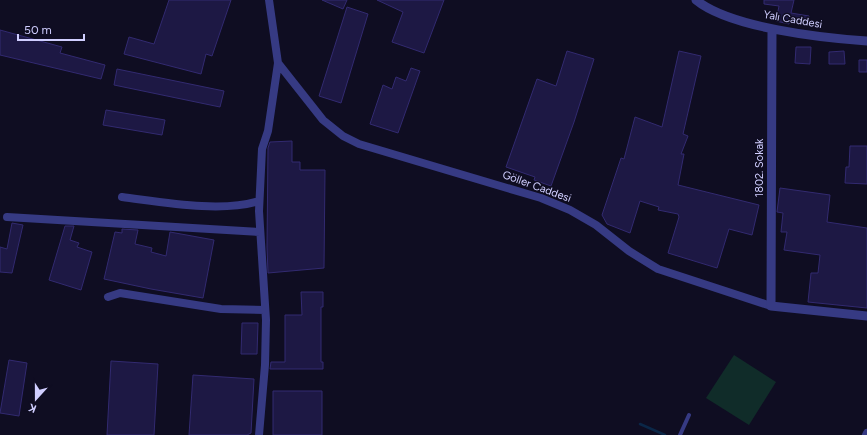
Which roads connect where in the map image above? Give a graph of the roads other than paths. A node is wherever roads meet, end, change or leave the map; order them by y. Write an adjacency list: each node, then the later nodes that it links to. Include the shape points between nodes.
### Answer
1 (269, 0): 5 (street)
2 (696, 0): 3 (street, Yalı Caddesi, via 721,14)
3 (772, 29): 4 (street, Yalı Caddesi); 11 (street, 1802. Sokak)
4 (867, 41)
5 (278, 63): 7 (street, via 268,131 262,149); 11 (street, Göller Caddesi, via 324,120 343,136 359,144 541,198 570,210 596,225 629,251 658,269)
6 (122, 197): 7 (street, via 176,204 227,206)
7 (259, 201): 9 (street)
8 (7, 217): 9 (street)
9 (260, 232): 12 (street)
10 (108, 297): 12 (street, via 120,293 221,309)
11 (771, 306): 13 (street, Göller Caddesi)
12 (265, 310): 15 (street, via 265,365)
13 (867, 316)
14 (689, 414): 16 (lane)
15 (259, 435)
16 (680, 435)

